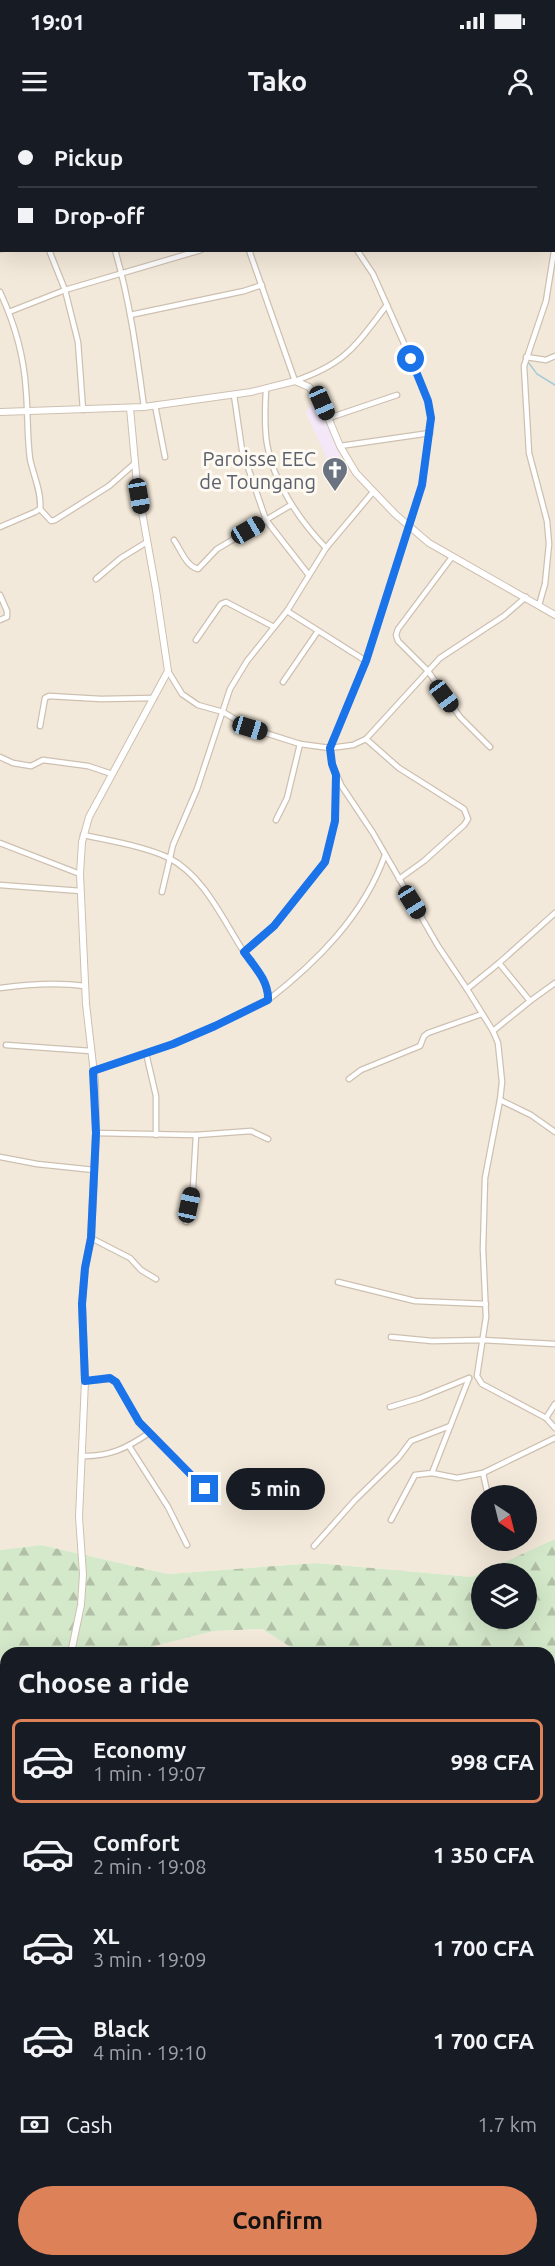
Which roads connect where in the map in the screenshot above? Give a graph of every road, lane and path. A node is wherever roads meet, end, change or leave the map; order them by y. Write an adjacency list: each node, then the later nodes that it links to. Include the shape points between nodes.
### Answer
1 (50, 252): 9 (street)
2 (116, 252): 7 (street)
3 (194, 252): 7 (street)
4 (250, 252): 8 (street)
5 (358, 252): 11 (street)
6 (553, 252): 15 (street, via 546,301)
7 (122, 274): 9 (street); 13 (street)
8 (262, 285): 13 (street); 16 (street)
9 (65, 290): 12 (street); 23 (street, via 81,358)
10 (0, 292): 12 (street)
11 (387, 305): 16 (street, via 352,350 320,372); 27 (street, via 428,401)
12 (9, 312): 25 (street, via 24,372)
13 (130, 315): 21 (street)
14 (555, 356): 15 (street, via 546,360)
15 (526, 357): 42 (street, via 529,453 547,521)
16 (296, 381): 17 (street); 26 (street, via 309,387)
17 (266, 389): 18 (street); 32 (street, via 267,446)
18 (234, 395): 20 (street); 35 (street, via 242,450)
19 (397, 395): 26 (street)
20 (155, 405): 21 (street); 29 (street)
21 (144, 407): 22 (street)
22 (130, 408): 23 (street); 30 (street)
23 (84, 410): 25 (street)
24 (0, 412): 25 (street)
25 (27, 412): 33 (street)
26 (329, 418): 28 (street)
27 (430, 433): 28 (street); 37 (street, via 422,485)
28 (340, 446): 31 (street)
29 (165, 457)
30 (134, 464): 33 (street, via 109,486 55,520 51,521); 39 (street)
31 (373, 492): 37 (street); 40 (street)
32 (291, 505): 35 (street); 40 (street)
33 (40, 509): 36 (street)
34 (0, 517): 36 (street)
35 (266, 520): 38 (street, via 218,549 198,569 188,562); 43 (street)
36 (2, 526)
37 (409, 527): 41 (street); 54 (street)
38 (174, 540)
39 (147, 542): 44 (street); 56 (street)
40 (326, 548): 43 (street)
41 (452, 557): 46 (street); 55 (street, via 396,635)
42 (552, 561): 47 (street)
43 (308, 574): 48 (street)
44 (96, 579)
45 (0, 595): 50 (street, via 7,611 7,617)
46 (526, 597): 47 (street); 55 (street)
47 (539, 605): 49 (street)
48 (287, 611): 51 (street); 52 (street)
49 (555, 615)
50 (0, 620)
51 (274, 627): 53 (street, via 226,602); 59 (street, via 230,689)
52 (318, 631): 54 (street); 57 (street)
53 (196, 640)
54 (366, 661): 64 (street)
55 (428, 670): 61 (street); 63 (street, via 460,717)
56 (168, 671): 58 (street); 59 (street, via 182,694 198,705)
57 (283, 682)
58 (155, 698): 60 (street, via 49,696 45,698); 66 (street)
59 (223, 712): 62 (street, via 250,728); 72 (street)
60 (40, 726)
61 (366, 738): 64 (street, via 353,745); 74 (street, via 399,768 467,813 464,825)
62 (300, 744): 64 (street); 68 (street, via 290,787)
63 (490, 747)
64 (330, 748): 67 (street)
65 (0, 757): 66 (street, via 31,766 43,760 88,766)
66 (112, 774): 69 (street)
67 (336, 775): 71 (street); 79 (street, via 335,821 325,862 274,926)
68 (276, 820)
69 (84, 835): 72 (street); 73 (street)
70 (0, 843): 73 (street)
71 (385, 855): 74 (street); 85 (street, via 369,892 333,940)
72 (169, 858): 77 (street); 79 (street, via 201,886)
73 (80, 874): 76 (street)
74 (399, 879): 84 (street)
75 (0, 885): 76 (street)
76 (81, 891): 82 (street)
77 (162, 892)
78 (555, 913): 80 (street)
79 (244, 952): 85 (street, via 261,975 269,992)
80 (499, 963): 84 (street); 86 (street)
81 (555, 983): 86 (street)
82 (85, 986): 83 (street); 90 (street)
83 (0, 988)
84 (467, 989): 87 (street)
85 (268, 1000): 91 (street)
86 (530, 1001): 88 (street)
87 (483, 1014): 88 (street); 93 (street, via 428,1033 420,1046 361,1070)
88 (493, 1031): 94 (street, via 501,1060)
89 (6, 1045): 90 (street)
90 (91, 1052): 92 (street)
91 (146, 1053): 92 (street); 97 (street, via 156,1096)
92 (93, 1071): 96 (street)
93 (349, 1079)
94 (500, 1100): 95 (street); 106 (street, via 485,1178)
95 (555, 1132)
96 (96, 1133): 97 (street); 101 (street)
97 (156, 1135): 98 (street)
98 (196, 1135): 99 (street, via 251,1131); 102 (street, via 193,1188)
99 (268, 1139)
100 (0, 1157): 101 (street)
101 (94, 1170): 103 (street)
102 (186, 1222)
103 (91, 1238): 104 (street, via 130,1257); 112 (street, via 82,1304)
104 (156, 1279)
105 (338, 1282): 106 (street, via 415,1301)
106 (486, 1304): 108 (street)
107 (391, 1337): 108 (street)
108 (482, 1340): 109 (street); 110 (street)
109 (555, 1344)
110 (477, 1376): 111 (street); 115 (street, via 482,1384)
111 (469, 1378): 114 (street); 116 (street)
112 (85, 1381): 118 (street, via 114,1380); 121 (street)
113 (555, 1404): 115 (street)
114 (390, 1407)
115 (546, 1418): 117 (street)
116 (450, 1426): 122 (street); 128 (street, via 411,1442)
117 (555, 1428)
118 (149, 1433): 120 (street); 125 (street)
119 (555, 1438): 123 (street)
120 (129, 1446): 121 (street, via 107,1455); 127 (street)
121 (81, 1456): 129 (street, via 82,1594)
122 (432, 1473): 123 (street, via 457,1478); 126 (street, via 415,1475)
123 (483, 1473): 124 (street)
124 (486, 1485)
125 (205, 1489)
126 (391, 1520)
127 (187, 1545)
128 (314, 1546)
129 (72, 1647)

